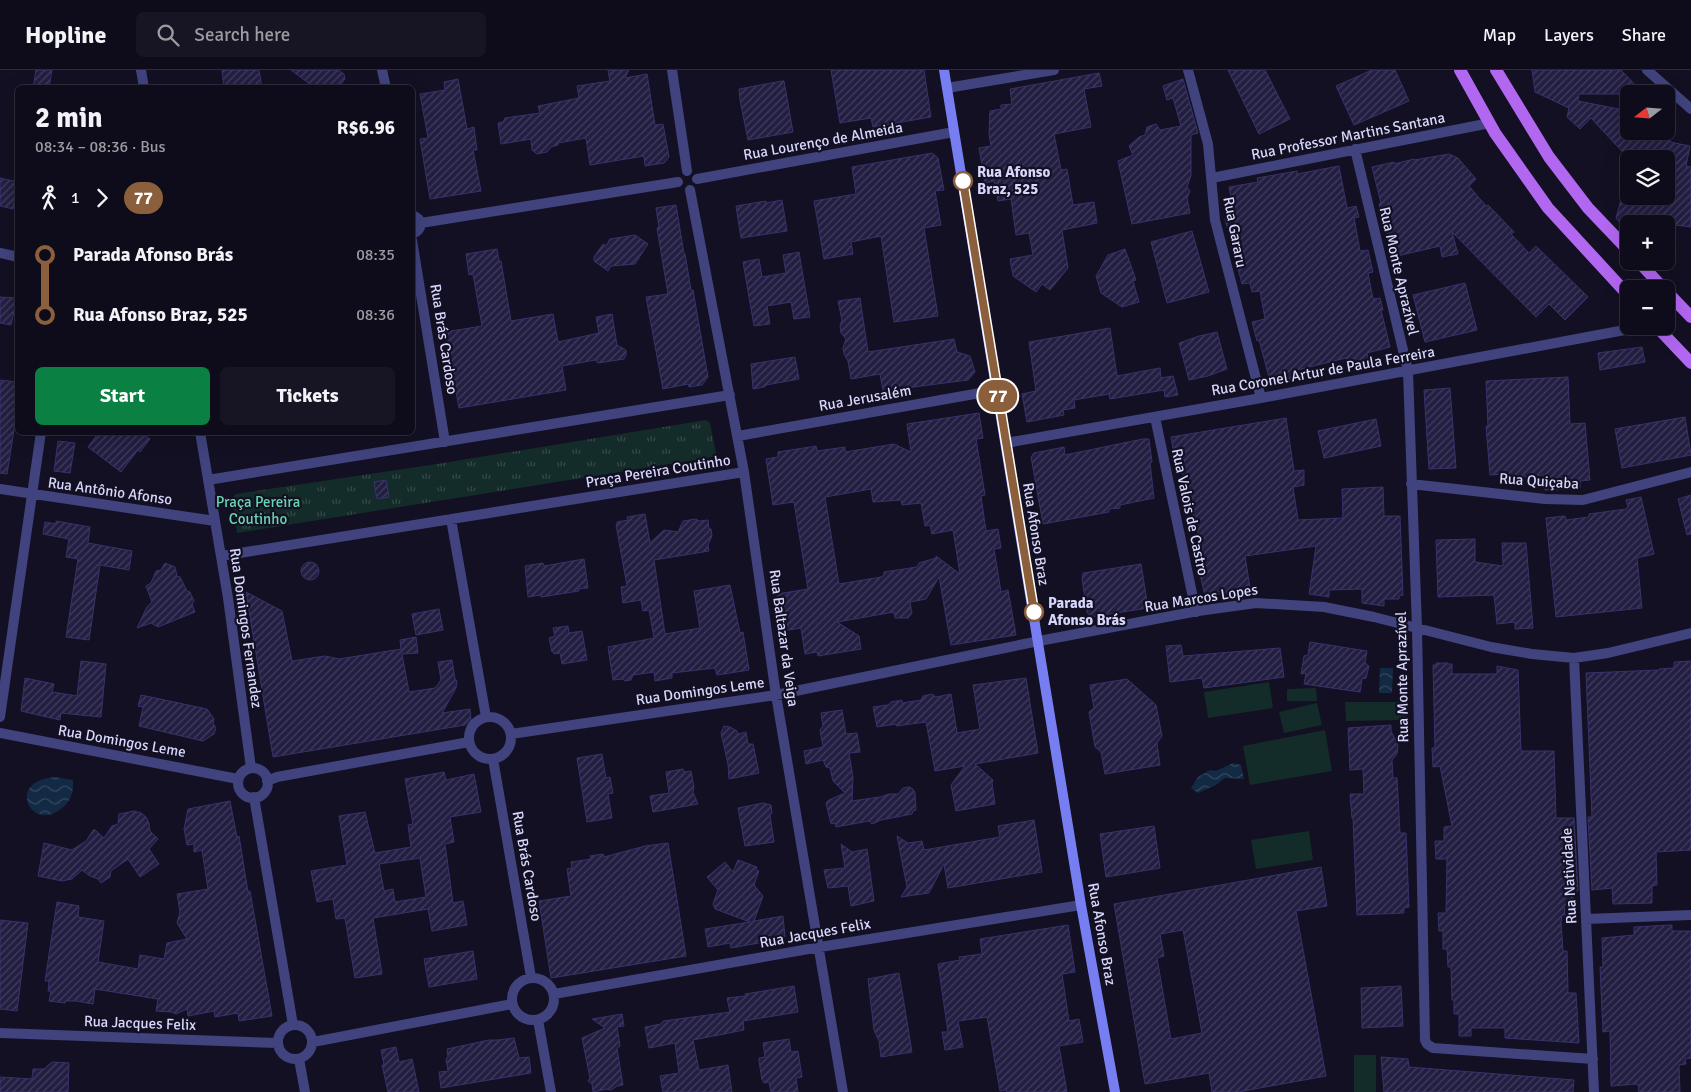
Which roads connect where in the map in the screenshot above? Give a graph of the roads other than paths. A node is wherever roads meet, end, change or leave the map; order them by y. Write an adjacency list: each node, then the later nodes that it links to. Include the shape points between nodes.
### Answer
1 (141, 70): 10 (street)
2 (382, 70): 11 (street)
3 (672, 70): 17 (street)
4 (944, 70): 12 (street, Rua Afonso Braz)
5 (1054, 70): 12 (street)
6 (1188, 70): 18 (street, Rua Gararu, via 1208,144)
7 (1460, 70): 14 (main road)
8 (1496, 70): 25 (main road, via 1549,157 1588,208)
9 (1648, 70): 13 (street)
10 (144, 85)
11 (385, 85)
12 (947, 88): 15 (street, Rua Afonso Braz)
13 (1691, 109)
14 (1490, 123): 16 (street, Rua Professor Martins Santana); 31 (main road, via 1548,208)
15 (954, 132): 19 (street, Rua Lourenço de Almeida); 38 (street, Rua Afonso Braz)
16 (1355, 149): 18 (street, Rua Professor Martins Santana); 37 (street, Rua Monte Aprazível)
17 (687, 171): 19 (street); 20 (street, via 682,173)
18 (1212, 178): 40 (street, Rua Gararu, via 1215,220)
19 (697, 179): 21 (street)
20 (678, 182): 21 (street, via 680,187); 23 (street)
21 (690, 190): 39 (street, Rua Baltazar da Veiga)
22 (415, 216): 23 (street)
23 (421, 223): 24 (street)
24 (415, 233)
25 (1620, 242)
26 (0, 253): 27 (street)
27 (15, 256)
28 (415, 258): 45 (street, Rua Brás Cardoso)
29 (1646, 270): 30 (main road)
30 (1656, 280)
31 (1620, 286)
32 (1675, 300): 33 (main road)
33 (1691, 317)
34 (1620, 331): 37 (street, Rua Coronel Artur de Paula Ferreira)
35 (1665, 335): 36 (main road)
36 (1691, 363)
37 (1408, 371): 40 (street, Rua Coronel Artur de Paula Ferreira); 50 (street, Rua Monte Aprazível)
38 (997, 390): 44 (street, Rua Jerusalém); 46 (street, Rua Afonso Braz)
39 (730, 395): 44 (street, Rua Baltazar da Veiga); 45 (street)
40 (1261, 398): 41 (street, Rua Coronel Artur de Paula Ferreira)
41 (1155, 417): 46 (street, Rua Coronel Artur de Paula Ferreira); 56 (street, Rua Valois de Castro)
42 (42, 435): 52 (street)
43 (200, 435): 49 (street, Rua Domingos Fernandez)
44 (738, 436): 47 (street, Rua Baltazar da Veiga)
45 (445, 442): 49 (street)
46 (1006, 443): 59 (street, Rua Afonso Braz)
47 (744, 472): 53 (street, Praça Pereira Coutinho); 61 (street, Rua Baltazar da Veiga)
48 (1691, 472): 50 (street, Rua Quiçaba, via 1583,500 1545,499)
49 (208, 480): 54 (street, Rua Domingos Fernandez)
50 (1411, 484): 57 (street, Rua Monte Aprazível)
51 (0, 490): 52 (street, Rua Antônio Afonso)
52 (32, 495): 54 (street, Rua Antônio Afonso); 62 (street)
53 (451, 519): 55 (street, Praça Pereira Coutinho); 63 (street)
54 (215, 521): 55 (street, Rua Domingos Fernandez)
55 (221, 556): 68 (street, Rua Domingos Fernandez)
56 (1196, 612): 57 (street, Rua Marcos Lopes, via 1256,603 1294,604 1324,607); 59 (street, Rua Marcos Lopes)
57 (1417, 628): 60 (street, Rua Marcos Lopes, via 1491,648); 84 (street, Rua Monte Aprazível, via 1425,1040 1434,1048)
58 (1691, 633): 60 (street, Rua Marcos Lopes)
59 (1039, 641): 61 (street, Rua Domingos Leme); 72 (street, Rua Afonso Braz)
60 (1574, 658): 74 (street, Rua Natividade)
61 (776, 695): 65 (street, Rua Domingos Leme); 75 (street, Rua Baltazar da Veiga)
62 (0, 717)
63 (486, 717): 65 (street, via 502,720); 66 (street, via 472,726)
64 (0, 733): 69 (street, Rua Domingos Leme)
65 (512, 734): 67 (street, via 508,750)
66 (469, 742): 67 (street, via 478,756); 70 (street)
67 (493, 759): 76 (street, Rua Brás Cardoso)
68 (251, 768): 69 (street); 70 (street, via 262,771)
69 (238, 779): 71 (street, via 240,790)
70 (267, 781): 71 (street, via 264,792)
71 (254, 798): 80 (street)
72 (1081, 904): 75 (street, Rua Jacques Felix); 89 (street, Rua Afonso Braz)
73 (1691, 915): 74 (street)
74 (1586, 919): 84 (street, Rua Natividade)
75 (820, 947): 77 (street, Rua Jacques Felix); 88 (street, Rua Baltazar da Veiga)
76 (531, 978): 77 (street, via 548,984); 78 (street, via 518,984)
77 (554, 994): 79 (street, via 553,1008)
78 (512, 1004): 79 (street, via 525,1019); 82 (street)
79 (538, 1020): 87 (street)
80 (293, 1025): 82 (street, via 304,1027); 83 (street, via 281,1033)
81 (0, 1033): 83 (street, Rua Jacques Felix)
82 (313, 1042): 85 (street, via 311,1051)
83 (278, 1043): 85 (street, via 285,1056)
84 (1593, 1059): 90 (street, Rua Natividade)
85 (299, 1060): 86 (street)
86 (305, 1092)
87 (551, 1092)
88 (843, 1092)
89 (1115, 1092)
90 (1594, 1092)

